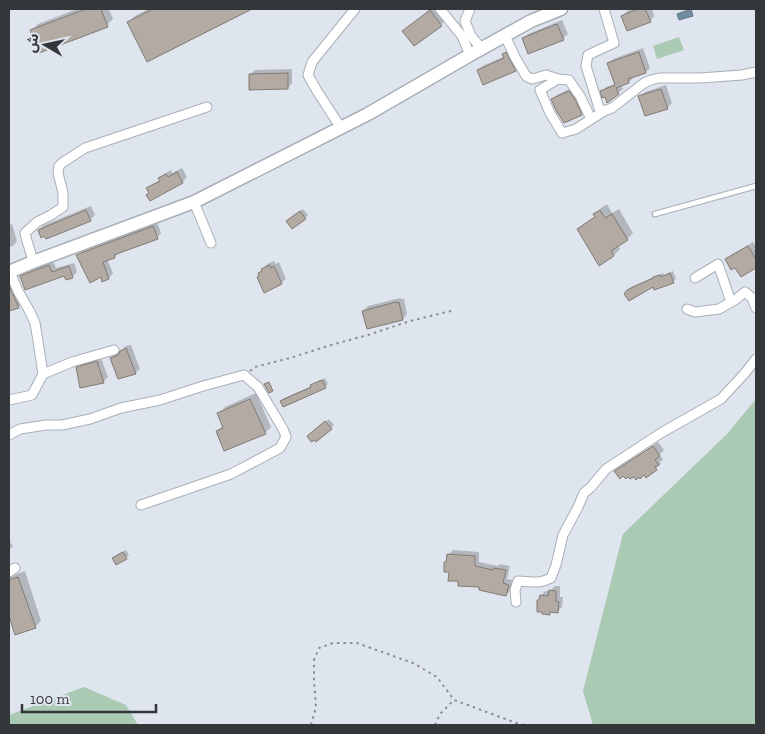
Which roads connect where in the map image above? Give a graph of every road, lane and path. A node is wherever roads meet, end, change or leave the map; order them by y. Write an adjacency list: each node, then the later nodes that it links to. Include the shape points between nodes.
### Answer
1 (355, 9): 13 (street, via 312,62 308,75)
2 (440, 9): 7 (street)
3 (470, 9): 7 (street, via 466,21)
4 (561, 9): 6 (main road)
5 (604, 9): 11 (street, via 614,43 588,55 586,66 596,102)
6 (505, 36): 7 (main road); 9 (street, via 526,76 532,79 546,75)
7 (476, 52): 13 (main road)
8 (756, 72): 11 (street, via 651,80)
9 (558, 79): 12 (street, via 569,80); 12 (street, via 540,90 562,133)
10 (207, 108): 18 (street, via 85,148 62,163 58,173 63,207 25,233)
11 (604, 111): 12 (street)
12 (591, 119)
13 (341, 128): 15 (main road)
14 (756, 186): 16 (lane)
15 (194, 202): 17 (street); 18 (main road)
16 (655, 214)
17 (211, 243)
18 (33, 262): 19 (main road)
19 (9, 272): 27 (street, via 35,323)
20 (695, 278): 21 (street, via 718,264)
21 (731, 302): 22 (street, via 745,292); 23 (street, via 718,309 694,312)
22 (756, 308)
23 (686, 309)
24 (455, 310): 28 (path, via 255,366)
25 (114, 350): 27 (street)
26 (756, 359): 32 (street, via 721,399 606,469 584,493 563,535 551,578 541,583 518,581)
27 (43, 374): 29 (street, via 32,395)
28 (244, 375): 30 (street, via 90,419 20,429); 31 (street, via 258,388 283,429 286,437 280,448 231,474)
29 (9, 400)
30 (9, 435)
31 (141, 506)
32 (516, 602)
33 (454, 700): 34 (path, via 437,677 413,663 357,643 333,643 319,648 314,660 316,707); 35 (path, via 440,714); 36 (path)
34 (312, 725)
35 (435, 725)
36 (525, 725)

